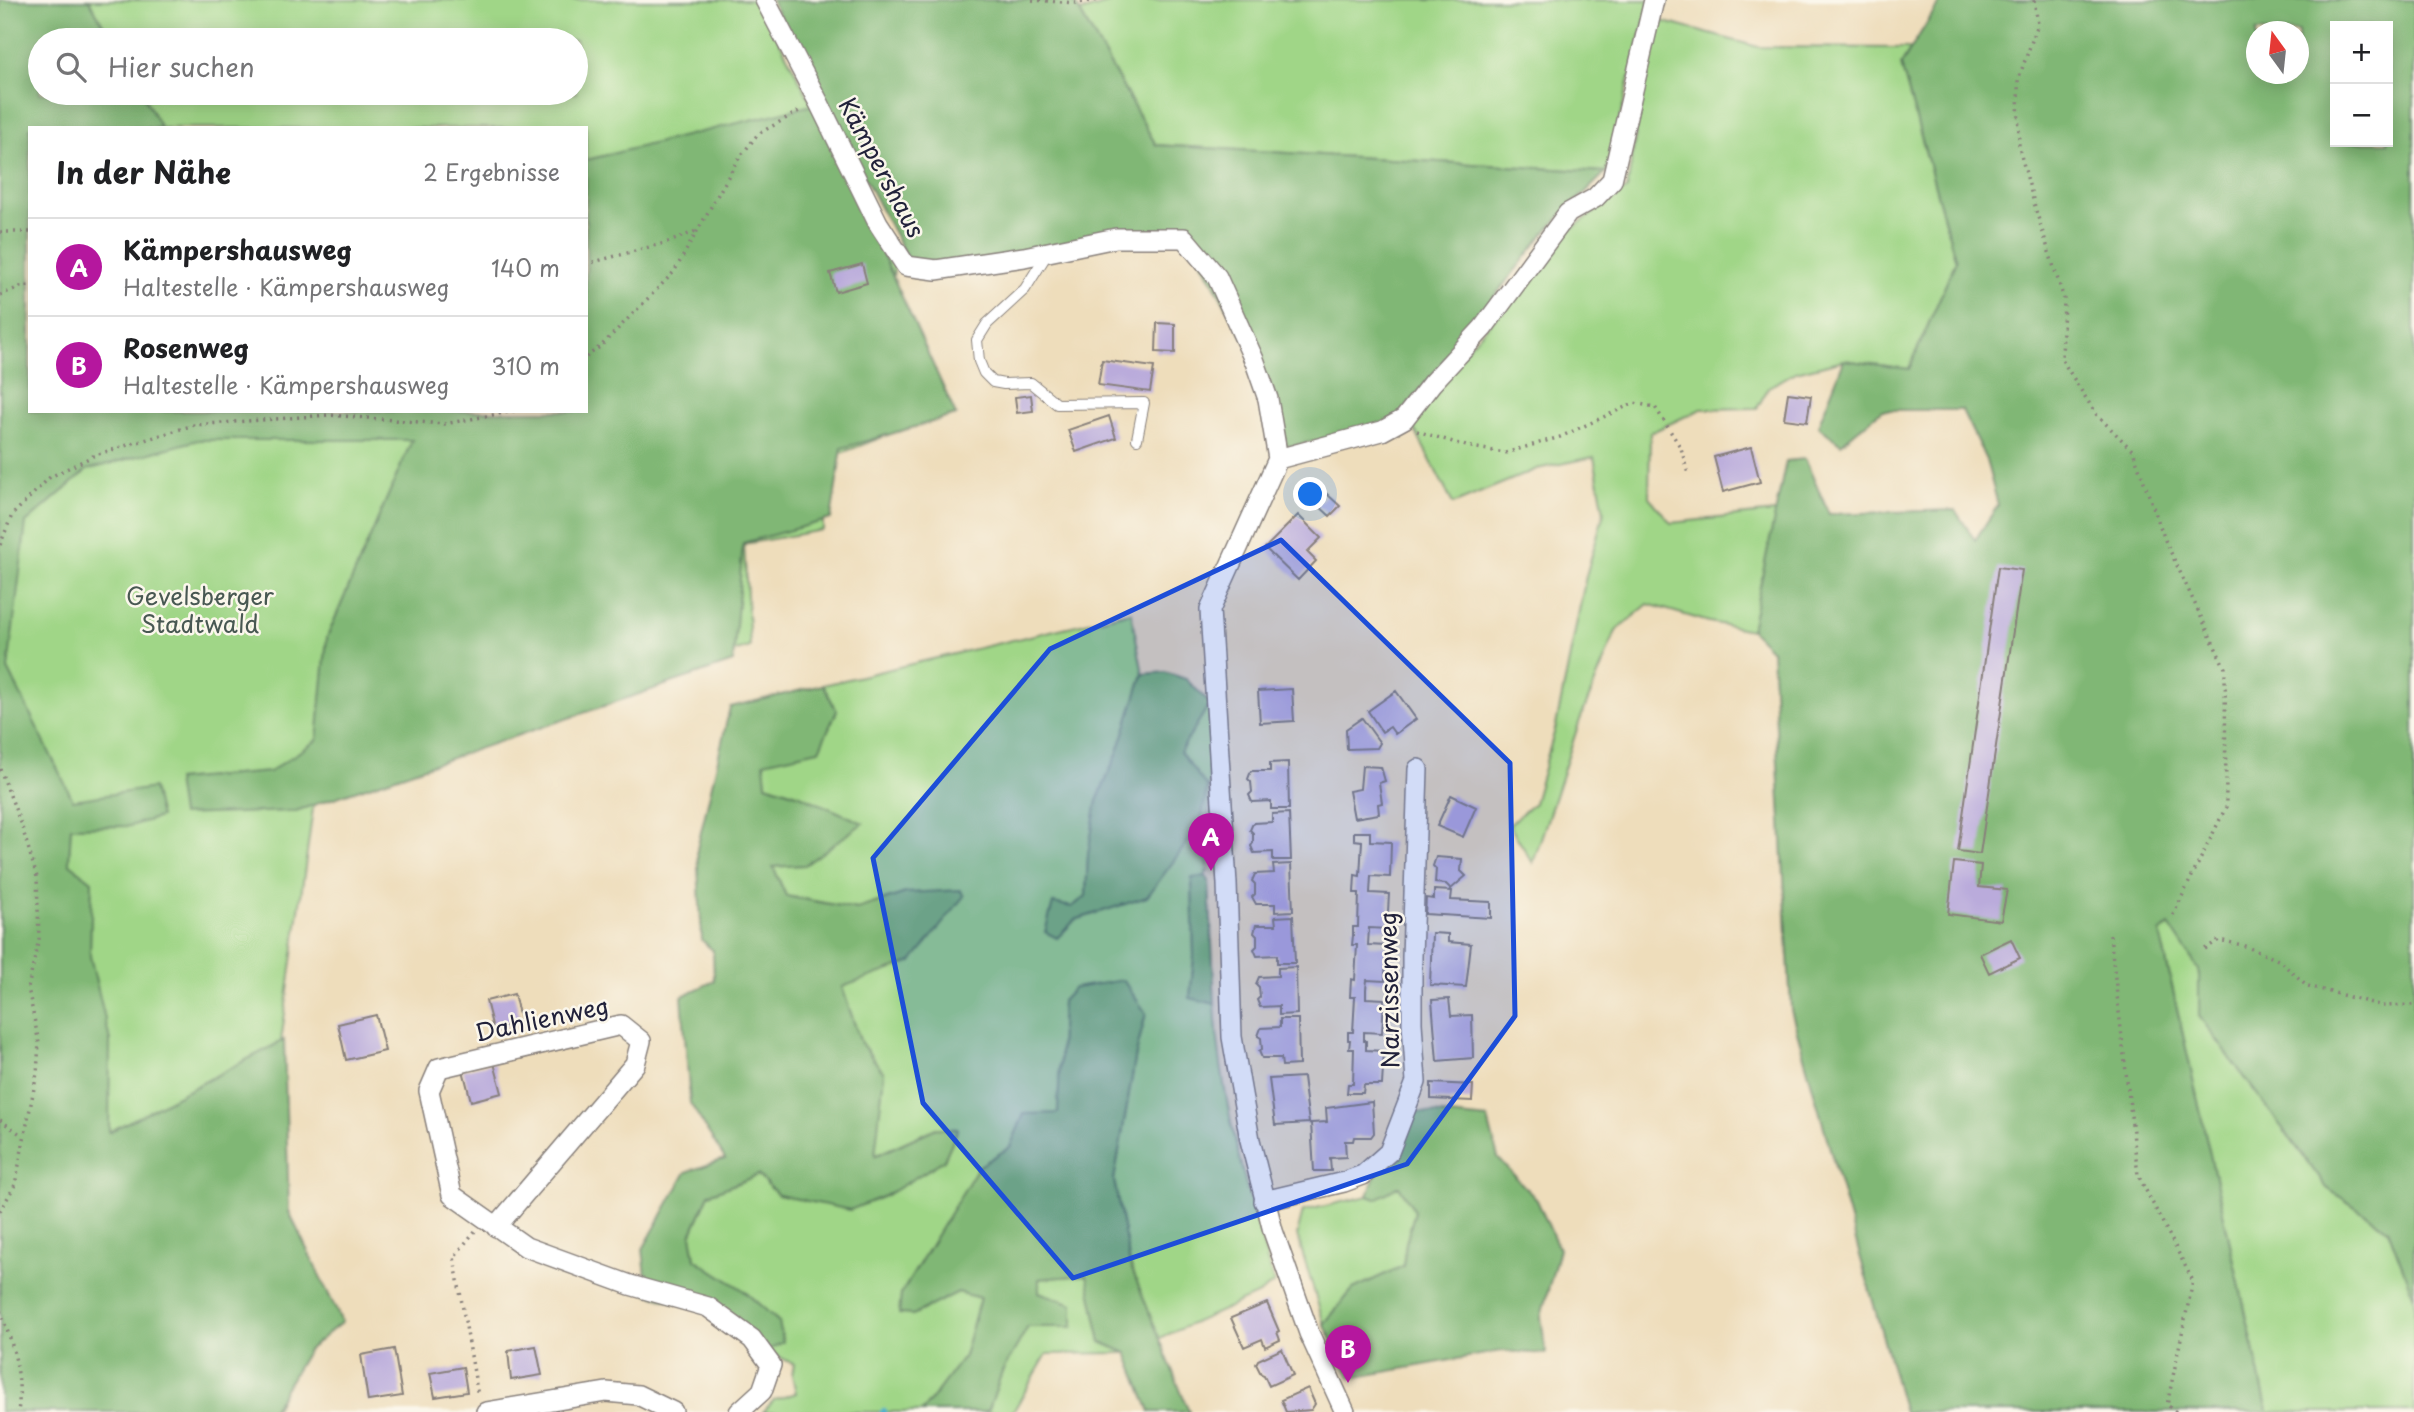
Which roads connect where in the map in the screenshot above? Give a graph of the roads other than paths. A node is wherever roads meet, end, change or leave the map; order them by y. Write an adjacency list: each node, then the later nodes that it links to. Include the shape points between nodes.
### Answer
1 (765, 0): 3 (street, Kämpershaus, via 878,223 906,266 936,270)
2 (1654, 0): 5 (street, via 1612,180 1595,198 1568,213 1483,328 1404,419 1382,431)
3 (1049, 250): 4 (lane, via 1025,289 981,331 977,349 984,373 993,382 1031,383 1057,404 1144,403); 5 (street, Kämpershaus, via 1116,238 1184,238 1217,277 1255,362 1268,399)
4 (1137, 439)
5 (1278, 459): 7 (street, via 1210,610 1232,1037)
6 (1418, 769): 7 (street, Narzissenweg, via 1412,957 1416,1082 1389,1152 1363,1174)
7 (1264, 1201): 12 (street, via 1309,1333)
8 (490, 1223): 8 (street, Dahlienweg, via 452,1195 429,1091 439,1068 621,1025 641,1041 635,1063); 11 (street, Dahlienweg, via 526,1247 630,1285 708,1307 752,1339 771,1365 762,1391)
9 (482, 1406): 10 (street, via 606,1392 638,1395)
10 (673, 1412)
11 (739, 1412)
12 (1345, 1412)

